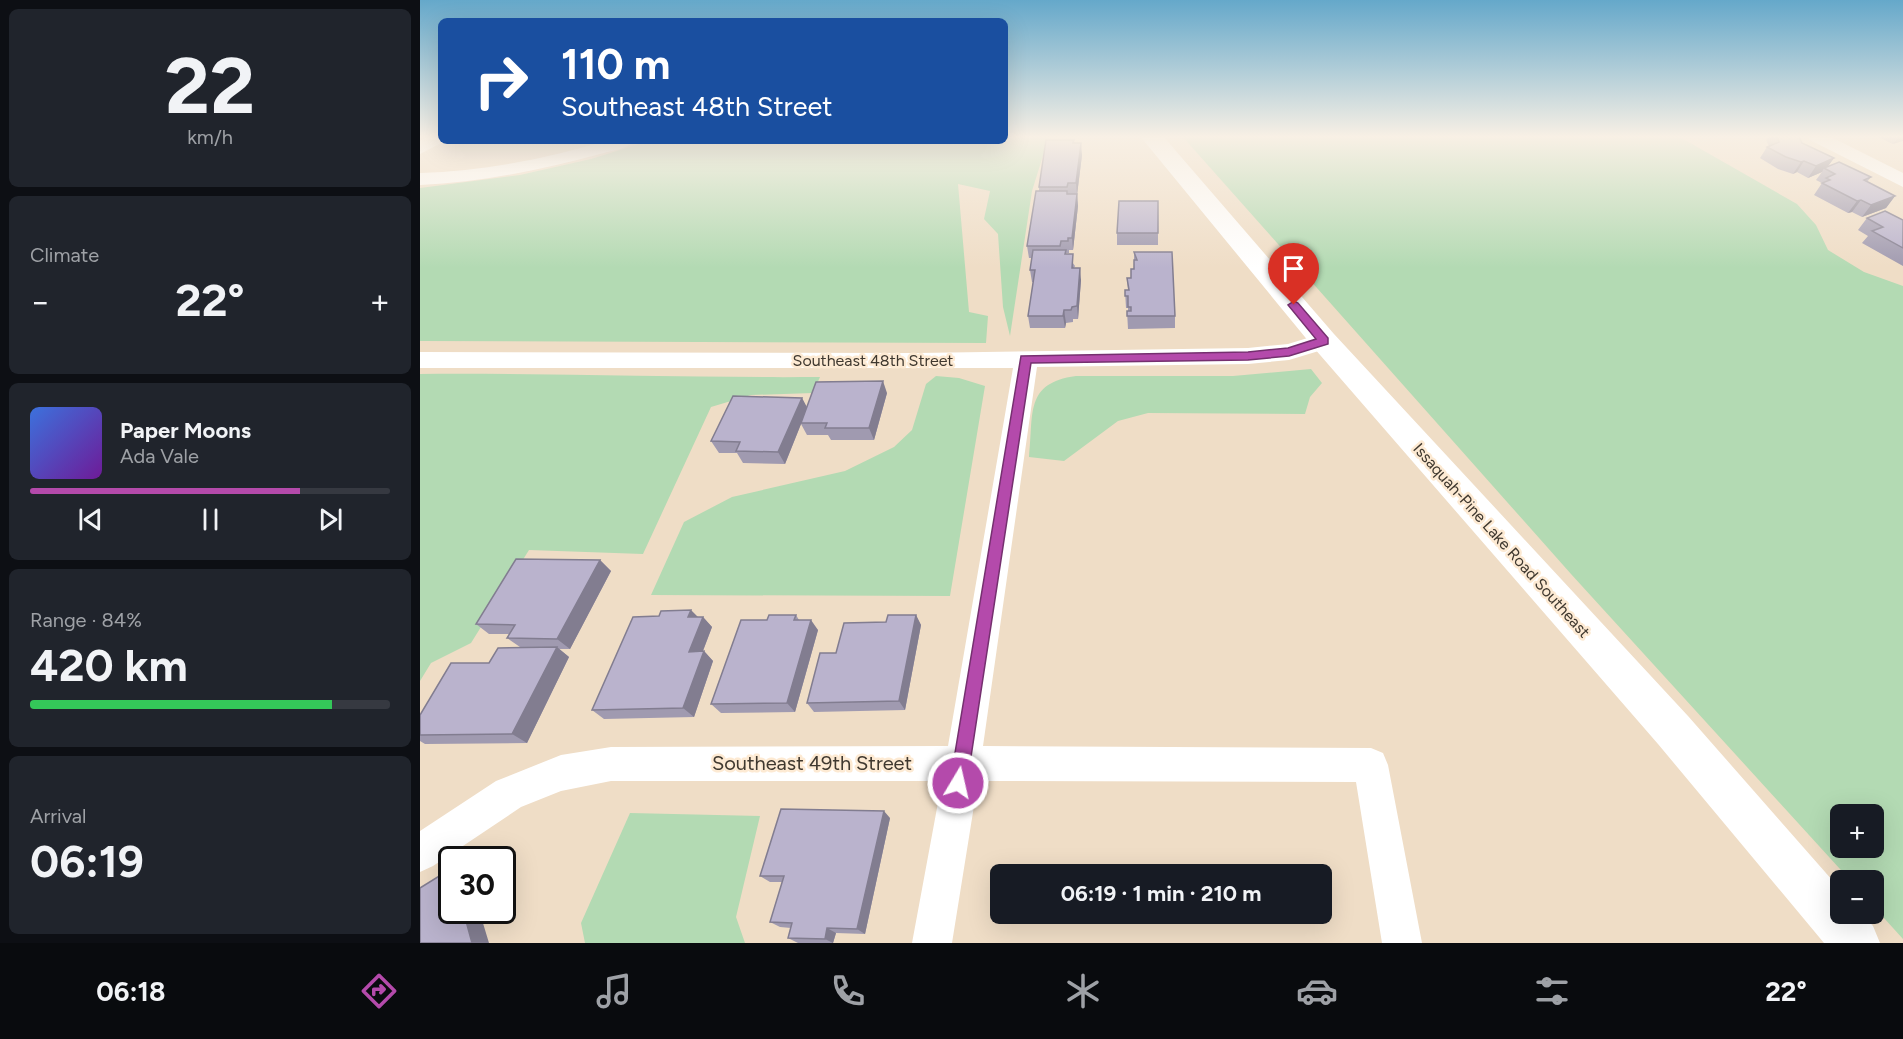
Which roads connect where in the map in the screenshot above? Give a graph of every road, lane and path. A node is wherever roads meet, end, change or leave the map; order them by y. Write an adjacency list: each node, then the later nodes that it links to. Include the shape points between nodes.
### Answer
1 (1187, 180): 2 (main road, Issaquah-Pine Lake Road Southeast)
2 (1324, 341): 3 (street, Southeast 48th Street, via 1289,352 1248,356); 9 (main road, Issaquah-Pine Lake Road Southeast, via 1673,730)
3 (1026, 359): 4 (street, Southeast 48th Street); 5 (street)
4 (420, 360)
5 (962, 762): 6 (street, Southeast 49th Street, via 611,764 561,773 509,794); 7 (street); 8 (street, Southeast 49th Street, via 1371,765)
6 (420, 853)
7 (932, 943)
8 (1402, 943)
9 (1856, 943)

